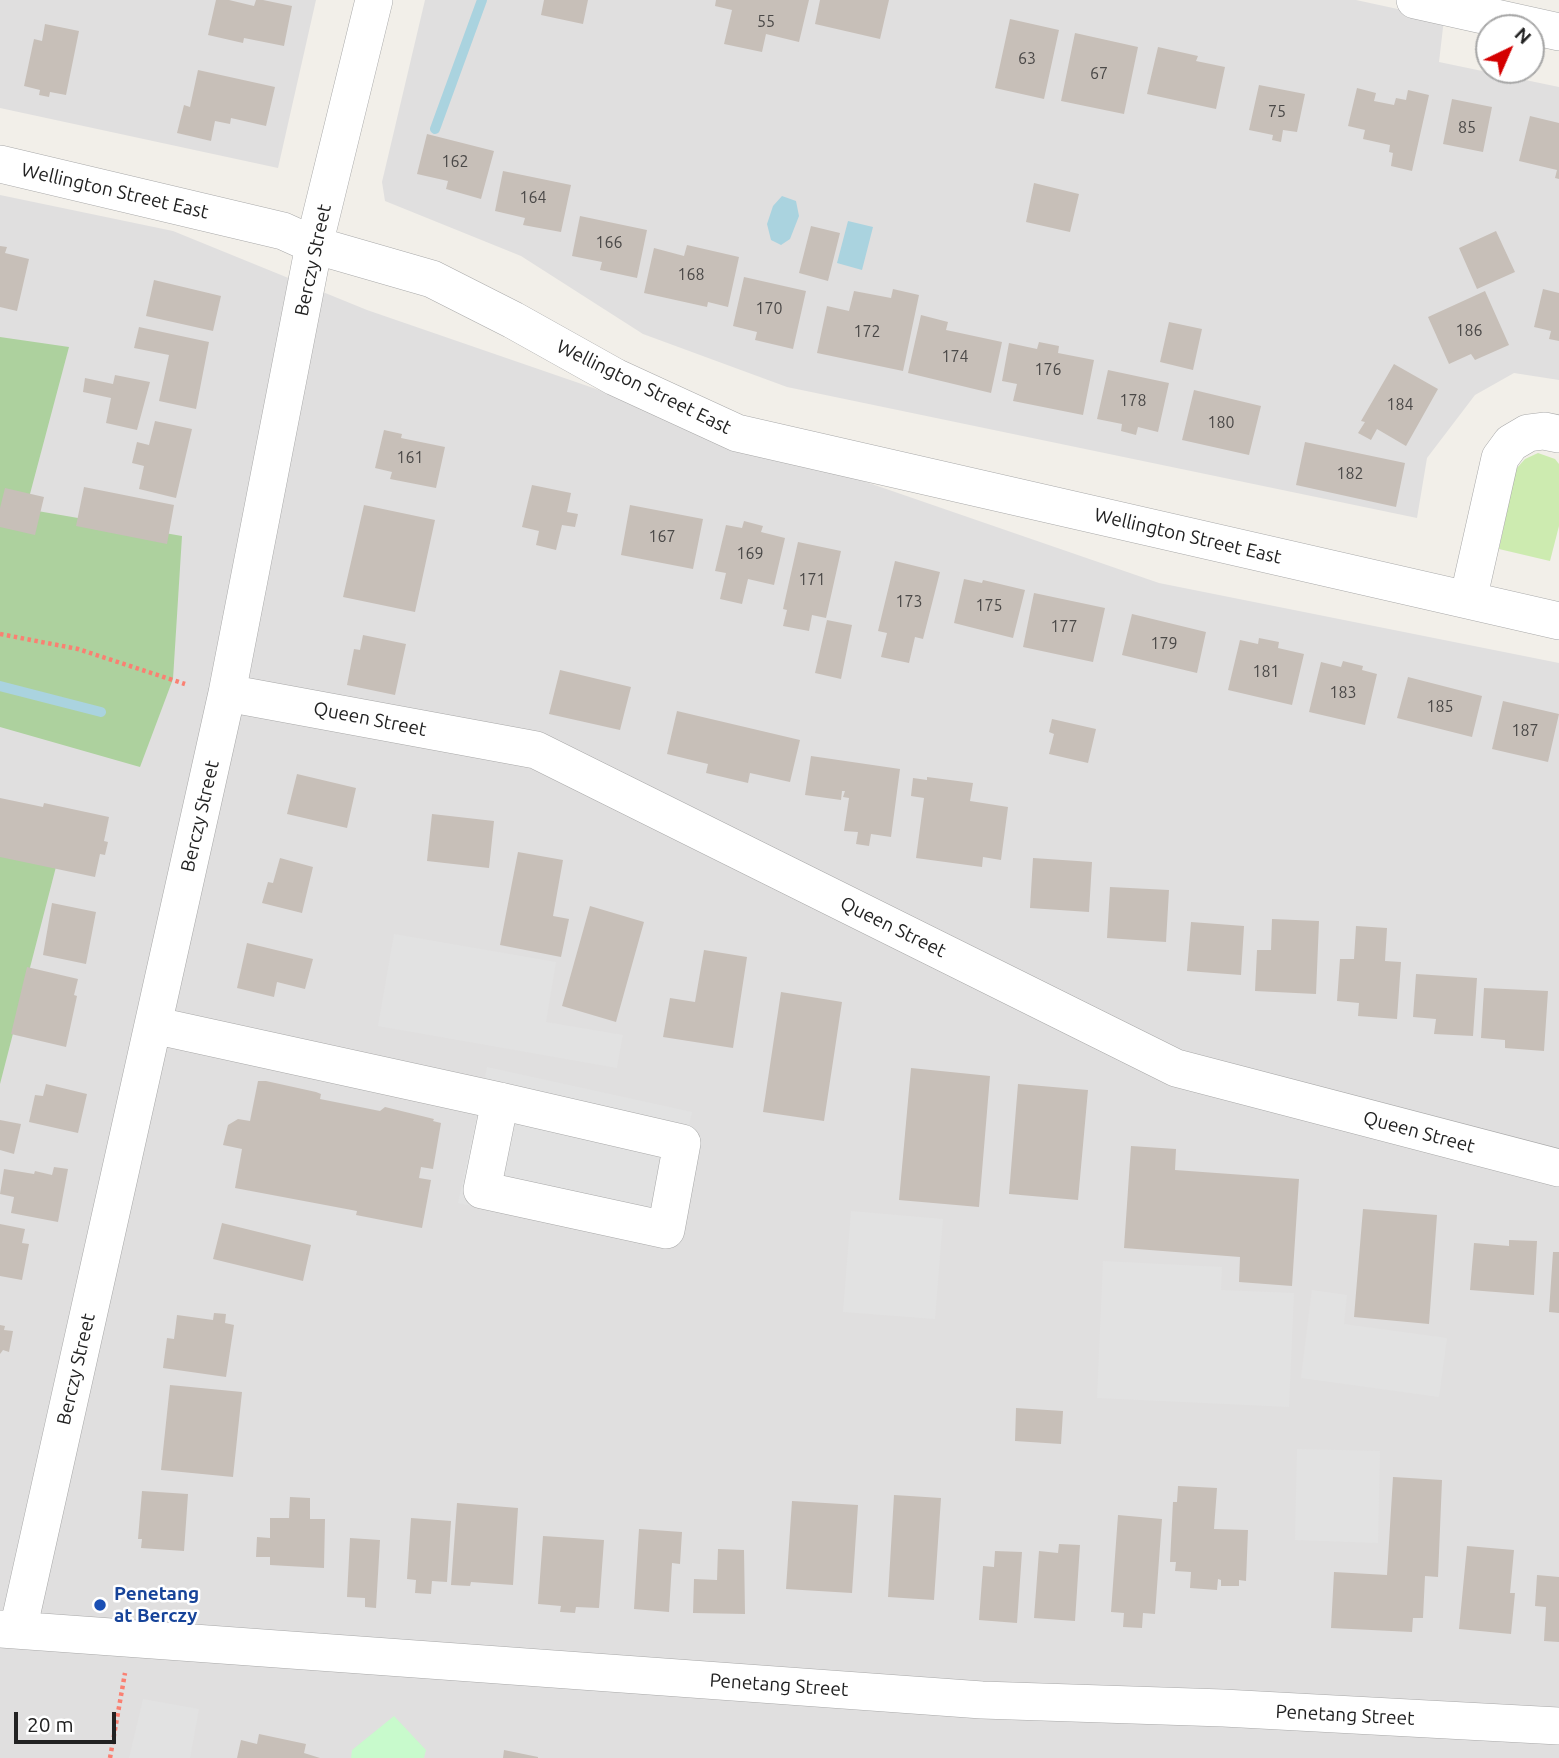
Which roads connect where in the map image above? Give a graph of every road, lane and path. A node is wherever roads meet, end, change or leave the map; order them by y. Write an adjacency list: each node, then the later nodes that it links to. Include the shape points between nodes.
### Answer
1 (373, 0): 5 (street, Berczy Street)
2 (1415, 0): 3 (street)
3 (1559, 32)
4 (0, 164): 5 (street, Wellington Street East, via 283,231)
5 (314, 244): 7 (street, Wellington Street East, via 432,279 615,377 737,433); 11 (street, Berczy Street)
6 (1559, 434): 7 (street, via 1528,433 1500,457)
7 (1468, 600): 8 (street, Wellington Street East)
8 (1559, 619)
9 (0, 634): 10 (path, via 78,649)
10 (185, 684)
11 (228, 692): 12 (street, Berczy Street); 14 (street, Queen Street, via 536,750 1176,1068)
12 (153, 1025): 13 (street); 15 (street, Berczy Street)
13 (500, 1101): 13 (street, via 682,1143 666,1230 482,1190)
14 (1559, 1168)
15 (9, 1630): 16 (street, Penetang Street)
16 (130, 1637): 17 (street, Penetang Street, via 982,1700); 18 (path)
17 (1559, 1727)
18 (110, 1758)

